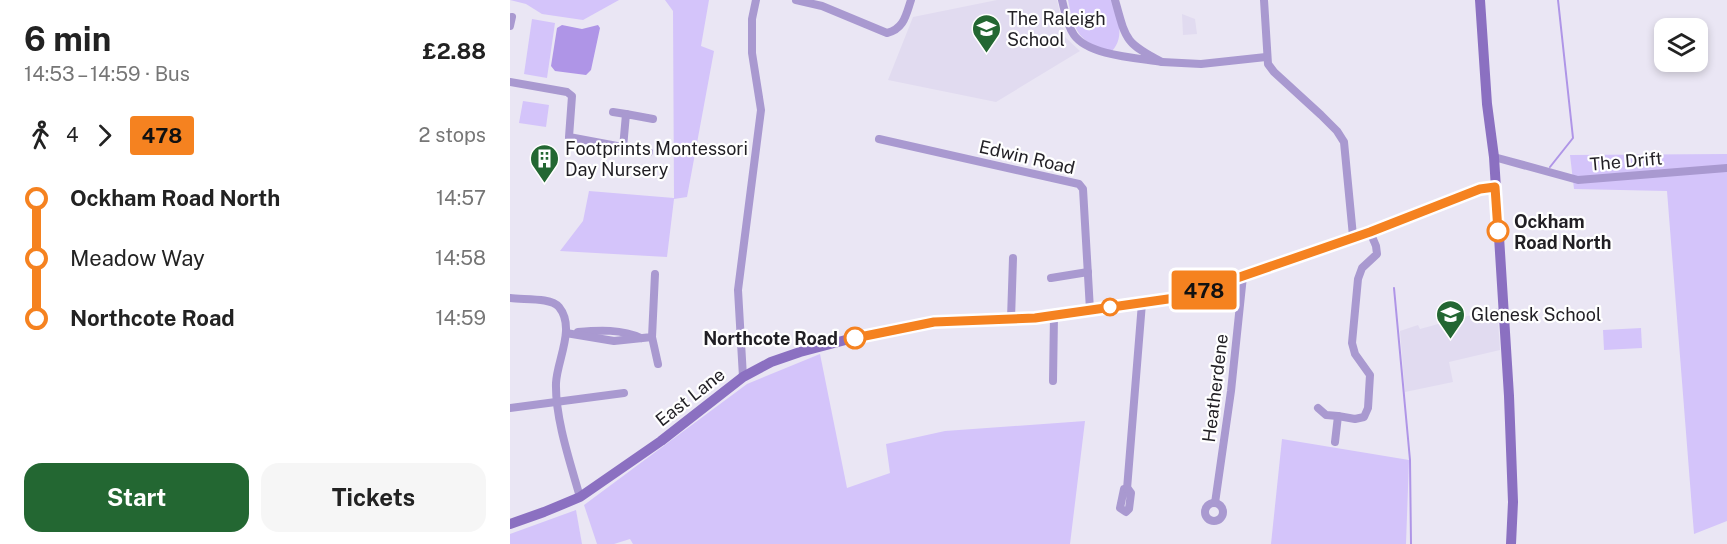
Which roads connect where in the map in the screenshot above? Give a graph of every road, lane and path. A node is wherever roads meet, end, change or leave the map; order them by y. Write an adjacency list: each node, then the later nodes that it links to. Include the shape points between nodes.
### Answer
1 (756, 0): 39 (street, via 752,53 761,110 738,290)
2 (796, 0): 3 (street, via 822,6 887,33 902,25)
3 (911, 0)
4 (1062, 0): 11 (street, via 1075,37 1095,50)
5 (1116, 0): 10 (street)
6 (1264, 0): 12 (street)
7 (1480, 0): 21 (street)
8 (512, 16): 9 (street)
9 (510, 27)
10 (1124, 33): 11 (street, via 1124,48); 13 (street, via 1134,46)
11 (1113, 53): 13 (street)
12 (1266, 57): 13 (street, via 1201,64); 25 (street, via 1274,72 1344,142)
13 (1162, 62)
14 (510, 82): 19 (street, via 567,92 572,96 570,137)
15 (613, 112): 16 (street)
16 (626, 114): 17 (street); 19 (street)
17 (653, 119)
18 (879, 139): 27 (street, Edwin Road, via 1079,184 1083,189)
19 (623, 148): 20 (street)
20 (649, 152)
21 (1494, 157): 22 (street, The Drift, via 1578,180); 23 (street)
22 (1727, 168)
23 (1495, 187): 24 (street, East Lane, via 1480,189); 51 (street, via 1514,502)
24 (1370, 232): 25 (street, East Lane); 45 (street, via 1377,254 1362,268 1358,279 1352,343 1370,375 1368,408 1364,417)
25 (1353, 236): 29 (street, East Lane)
26 (1013, 258): 35 (street)
27 (1088, 272): 30 (street); 33 (street, Edwin Road)
28 (655, 274): 37 (street)
29 (1243, 276): 32 (street, East Lane, via 1182,297); 49 (street, Heatherdene)
30 (1051, 278)
31 (510, 298): 36 (street, via 545,299 559,307)
32 (1142, 303): 33 (street, East Lane); 47 (street)
33 (1090, 310): 34 (street, East Lane)
34 (1054, 315): 35 (street, East Lane); 40 (street)
35 (1011, 319): 39 (street, East Lane, via 934,322 896,328 800,352)
36 (566, 333): 37 (street, via 614,340); 42 (street, via 558,367)
37 (651, 337): 38 (street)
38 (657, 364)
39 (743, 377): 48 (street, East Lane)
40 (1053, 381)
41 (624, 393): 42 (street)
42 (556, 403): 43 (street); 48 (street)
43 (510, 408)
44 (1317, 408): 45 (street, via 1326,415)
45 (1338, 416): 46 (street)
46 (1335, 442)
47 (1127, 489)
48 (580, 497): 50 (street, East Lane)
49 (1215, 503)
50 (510, 524)
51 (1511, 544)

